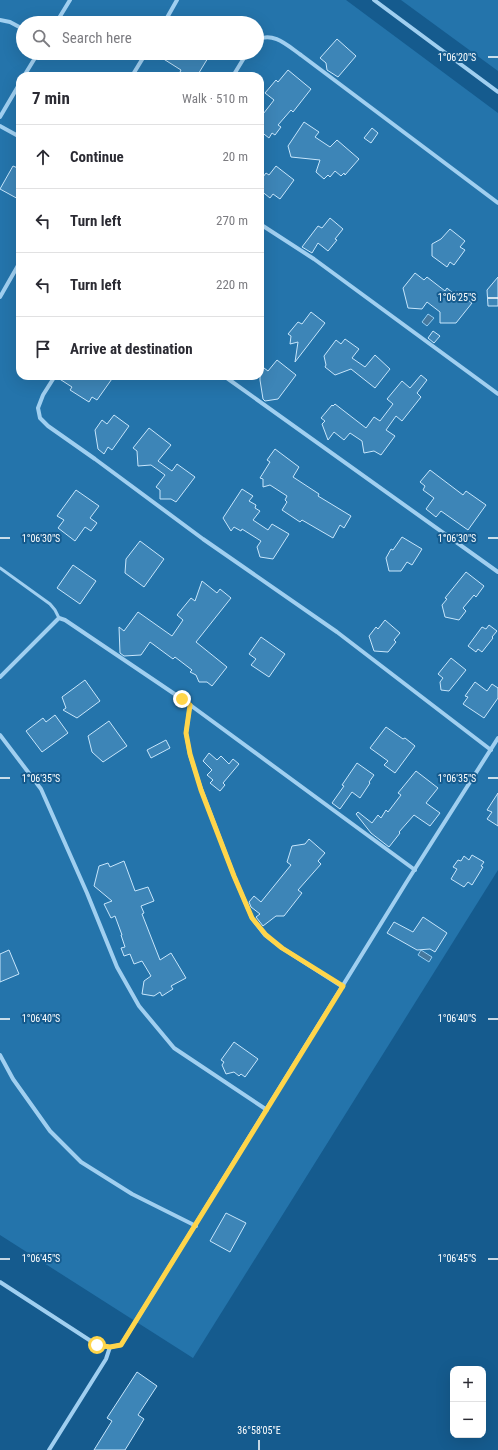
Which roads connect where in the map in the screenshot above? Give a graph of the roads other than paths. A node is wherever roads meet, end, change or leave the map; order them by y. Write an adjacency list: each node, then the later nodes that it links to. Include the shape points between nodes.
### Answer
1 (70, 0): 4 (street)
2 (177, 0): 5 (street)
3 (374, 0): 16 (street)
4 (60, 16)
5 (168, 16)
6 (0, 20): 7 (street)
7 (16, 25)
8 (264, 37): 20 (street, via 274,38 301,55)
9 (34, 60): 12 (street)
10 (142, 60): 13 (street)
11 (243, 60): 14 (street)
12 (26, 72)
13 (134, 72)
14 (235, 72)
15 (16, 90): 17 (street)
16 (498, 92)
17 (0, 117)
18 (0, 126): 19 (street)
19 (16, 135)
20 (498, 203)
21 (264, 227): 26 (street, via 314,259)
22 (16, 269): 23 (street)
23 (0, 296)
24 (52, 380): 34 (street, via 38,408 40,418 48,426 203,539 337,632)
25 (230, 380): 28 (street)
26 (498, 394)
27 (0, 568): 29 (lane, via 50,604)
28 (498, 572)
29 (59, 618): 30 (street); 31 (street)
30 (0, 677)
31 (190, 705): 35 (street); 36 (street, via 186,733 190,754 201,790 252,918 266,935 282,948)
32 (0, 735): 38 (street, via 41,789 117,967 138,1006 174,1048)
33 (498, 738): 34 (street)
34 (491, 750): 35 (street)
35 (414, 870): 36 (street)
36 (343, 986): 38 (street)
37 (0, 1055): 39 (street, via 13,1079 50,1131 81,1162 132,1194)
38 (266, 1110): 39 (street)
39 (196, 1226): 41 (street, via 121,1345)
40 (0, 1282): 41 (street, via 97,1345)
41 (110, 1347): 42 (street, via 106,1360)
42 (49, 1450)

